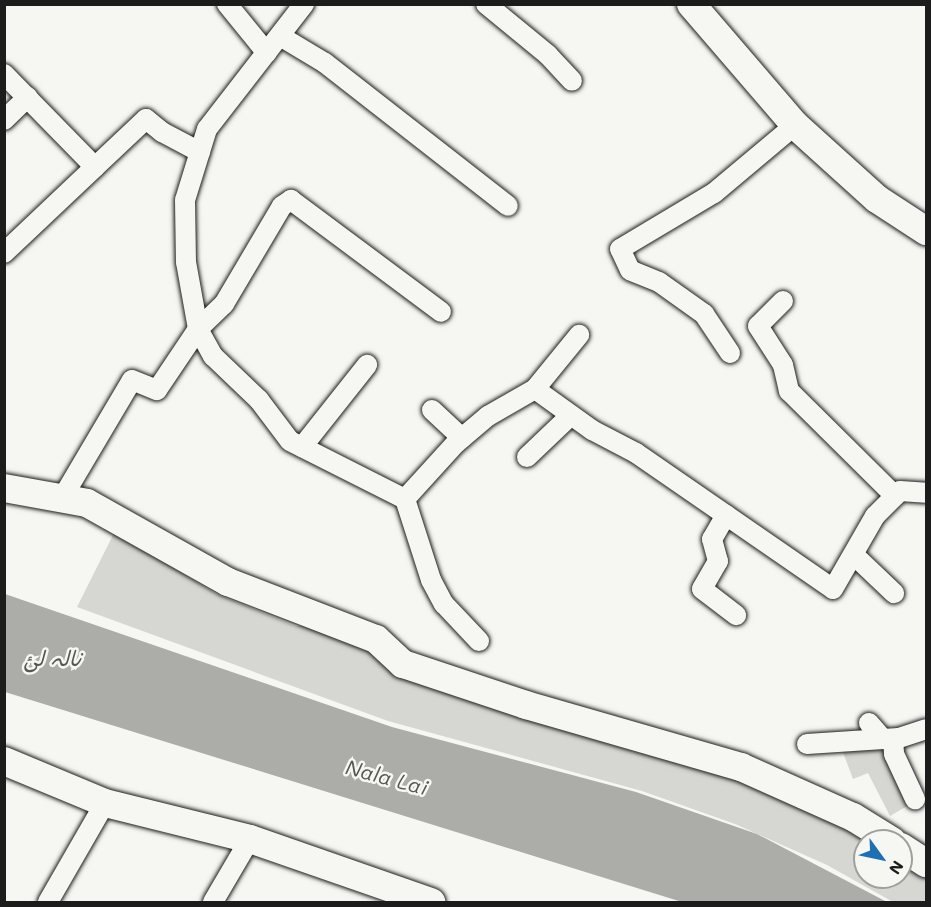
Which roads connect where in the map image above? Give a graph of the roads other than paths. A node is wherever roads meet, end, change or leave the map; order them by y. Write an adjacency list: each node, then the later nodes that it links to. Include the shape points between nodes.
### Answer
1 (227, 4): 6 (street)
2 (304, 4): 5 (street)
3 (486, 4): 8 (street)
4 (691, 4): 11 (street)
5 (280, 36): 6 (street); 14 (street, via 325,63)
6 (267, 53): 12 (street, via 207,129)
7 (4, 74): 9 (street)
8 (572, 81)
9 (27, 97): 10 (street); 13 (street)
10 (4, 120)
11 (795, 125): 15 (street, via 877,199); 21 (street, via 714,193 620,249 630,270 659,282 704,314)
12 (200, 152): 13 (street, via 146,119); 19 (street, via 186,200 186,262)
13 (95, 167): 16 (street)
14 (508, 206)
15 (927, 231)
16 (4, 253)
17 (783, 301): 31 (street, via 758,326 783,365 789,391)
18 (441, 312): 19 (street, via 291,200 282,206 224,304)
19 (198, 330): 27 (street, via 213,356 259,400 290,441); 33 (street, via 157,390 132,380)
20 (579, 335): 23 (street)
21 (730, 353)
22 (367, 366): 27 (street)
23 (535, 389): 25 (street); 26 (street, via 522,393)
24 (432, 411): 26 (street)
25 (570, 416): 28 (street); 34 (street, via 636,453)
26 (462, 438): 32 (street)
27 (302, 447): 32 (street)
28 (526, 457)
29 (4, 488): 33 (street)
30 (927, 492): 31 (street, via 900,491)
31 (895, 496): 35 (street, via 875,516)
32 (405, 499): 38 (street, via 431,580 458,621)
33 (61, 500): 46 (street, via 87,503 228,582 376,639 403,664 526,705 741,767)
34 (726, 515): 35 (street, via 833,589); 37 (street, via 712,539 718,561 702,589)
35 (855, 556): 36 (street)
36 (894, 593)
37 (736, 615)
38 (479, 640)
39 (869, 723): 41 (street)
40 (927, 729): 41 (street)
41 (888, 739): 42 (street); 44 (street)
42 (807, 744)
43 (4, 761): 45 (street)
44 (915, 799)
45 (105, 803): 47 (street); 51 (street)
46 (872, 829)
47 (250, 839): 50 (street); 52 (street)
48 (913, 854): 49 (street)
49 (927, 863)
50 (379, 893): 53 (street)
51 (48, 903)
52 (213, 903)
53 (432, 903)

